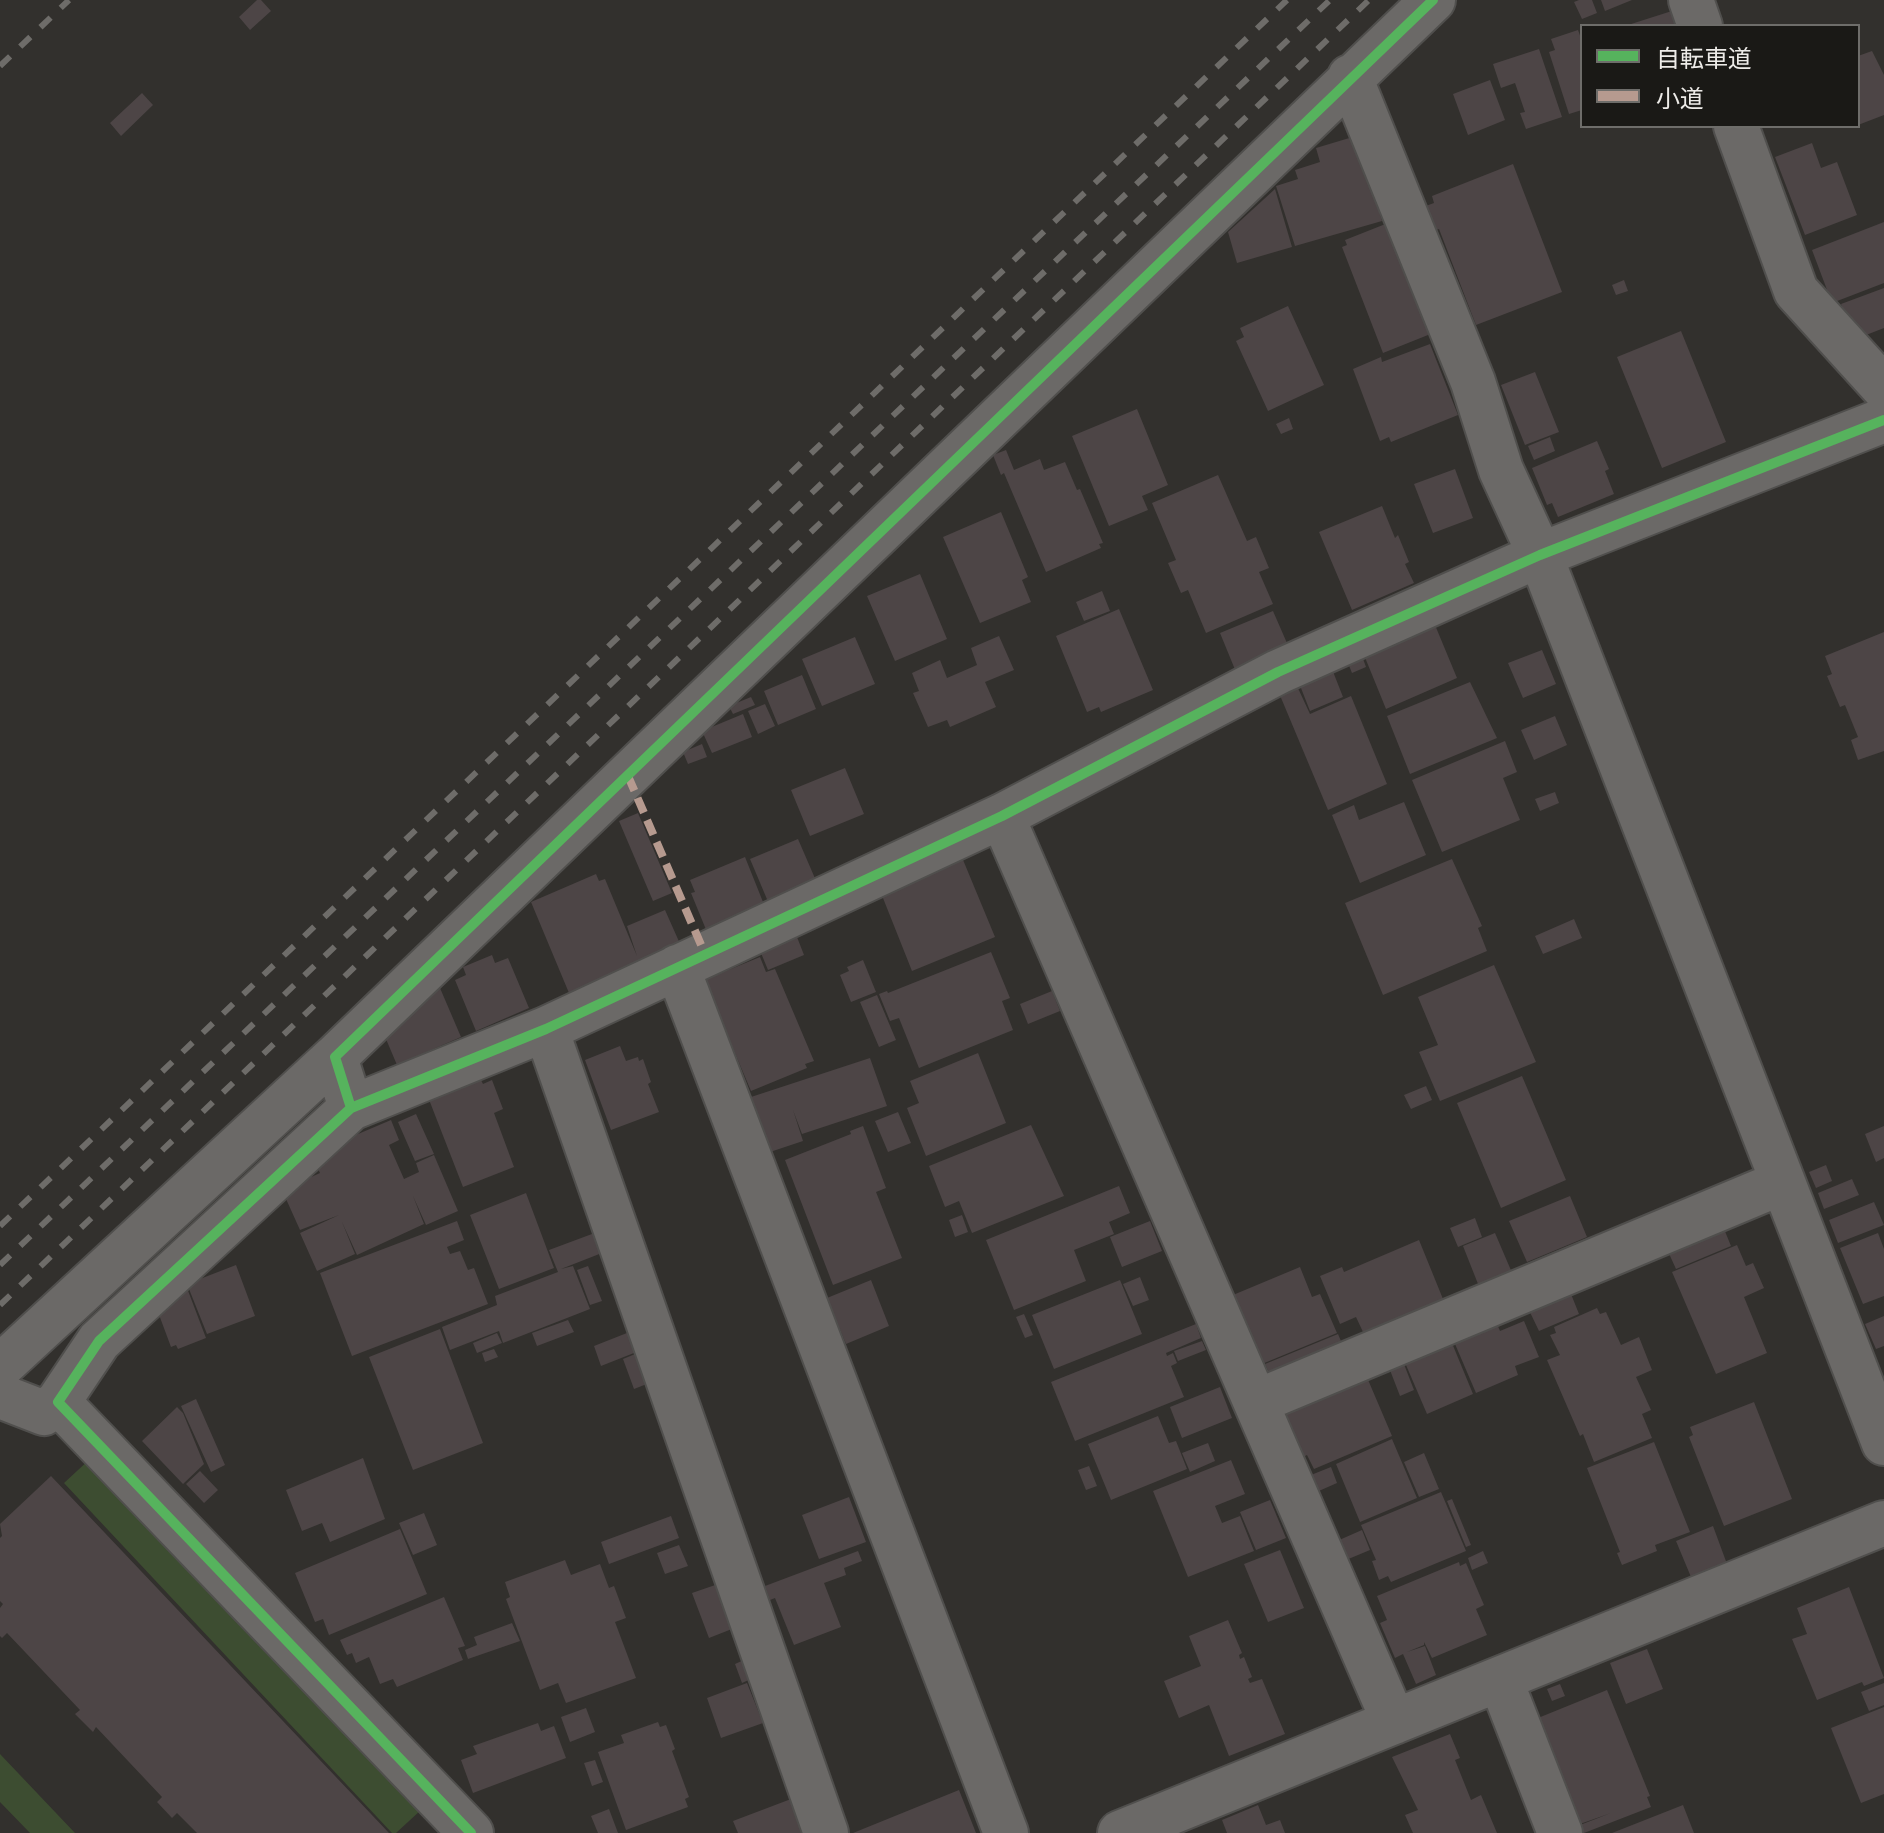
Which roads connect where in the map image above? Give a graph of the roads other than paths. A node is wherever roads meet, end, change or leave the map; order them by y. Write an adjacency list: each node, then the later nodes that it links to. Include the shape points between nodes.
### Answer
1 (1433, 0): 4 (street)
2 (1691, 0): 3 (street)
3 (1699, 24)
4 (1350, 77): 8 (street, via 1473,382 1501,470); 12 (street)
5 (1737, 128): 6 (street, via 1796,291)
6 (1884, 388)
7 (1884, 420): 8 (street)
8 (1540, 555): 9 (street, via 1278,672); 14 (street)
9 (1002, 816): 10 (street); 18 (street)
10 (677, 967): 11 (street); 25 (street)
11 (546, 1029): 13 (street); 24 (street)
12 (335, 1057): 13 (street); 15 (street)
13 (351, 1108): 17 (street, via 99,1341)
14 (1783, 1182): 18 (street); 19 (street)
15 (0, 1367)
16 (0, 1396): 17 (street, via 44,1413)
17 (58, 1402): 23 (street)
18 (1256, 1402): 22 (street)
19 (1884, 1443)
20 (1884, 1523): 21 (street)
21 (1500, 1679): 22 (street); 27 (street)
22 (1394, 1722): 26 (street)
23 (471, 1833)
24 (826, 1833)
25 (1006, 1833)
26 (1120, 1833)
27 (1560, 1833)

